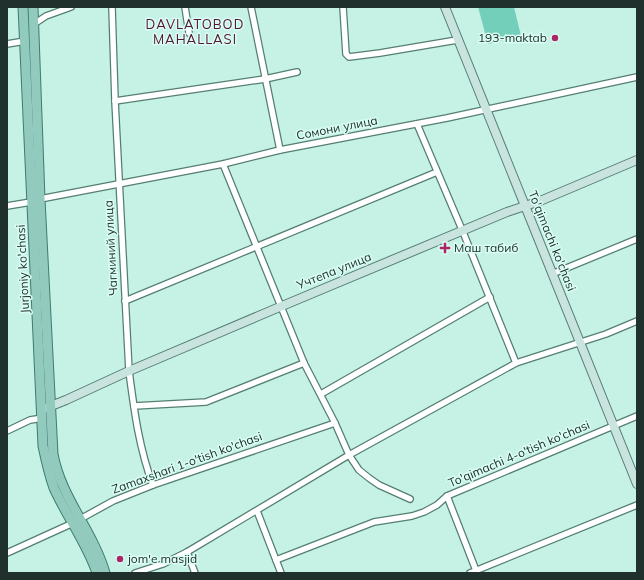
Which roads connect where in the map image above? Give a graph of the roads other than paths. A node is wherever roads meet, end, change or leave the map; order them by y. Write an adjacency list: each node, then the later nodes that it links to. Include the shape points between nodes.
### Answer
1 (24, 7): 12 (main road, Jurjoniy ko'chasi)
2 (33, 7): 9 (main road, Jurjoniy ko'chasi)
3 (71, 7): 9 (street, via 46,16)
4 (112, 7): 17 (street, Чагминий улица)
5 (185, 7): 10 (street)
6 (252, 7): 16 (street)
7 (343, 7): 11 (street, via 346,54 349,57)
8 (445, 7): 11 (street, To'qimachi ko'chasi)
9 (34, 24): 25 (main road, Jurjoniy ko'chasi)
10 (189, 33)
11 (458, 40): 18 (street, To'qimachi ko'chasi)
12 (25, 41): 13 (street); 25 (main road, Jurjoniy ko'chasi)
13 (7, 44)
14 (297, 72): 16 (street)
15 (637, 77): 18 (street, Сомони улица)
16 (265, 79): 17 (street); 20 (street)
17 (115, 102): 24 (street, Чагминий улица)
18 (486, 110): 19 (street, Сомони улица); 27 (street, To'qimachi ko'chasi)
19 (416, 124): 20 (street, Сомони улица); 23 (street)
20 (280, 150): 22 (street, Сомони улица)
21 (637, 160): 27 (street, Учтепа улица)
22 (222, 164): 24 (street, Сомони улица); 30 (street)
23 (438, 172): 28 (street); 30 (street)
24 (119, 184): 25 (street, Сомони улица); 33 (street, Чагминий улица)
25 (36, 200): 26 (street, Сомони улица); 41 (main road, Jurjoniy ko'chasi); 43 (main road, Jurjoniy ko'chasi)
26 (7, 206)
27 (525, 206): 28 (street, Учтепа улица); 31 (street, To'qimachi ko'chasi)
28 (463, 232): 32 (street); 34 (street, Учтепа улица)
29 (637, 239): 31 (street)
30 (256, 247): 33 (street); 34 (street)
31 (552, 274): 36 (street, To'qimachi ko'chasi)
32 (490, 298): 38 (street); 40 (street)
33 (125, 301): 39 (street, Чагминий улица)
34 (282, 306): 37 (street); 39 (street, Учтепа улица)
35 (637, 321): 36 (street)
36 (580, 342): 38 (street); 47 (street, To'qimachi ko'chasi)
37 (304, 363): 40 (street); 42 (street, via 206,402)
38 (516, 364): 49 (street)
39 (129, 371): 41 (street, Учтепа улица); 42 (street, Чагминий улица)
40 (321, 394): 46 (street)
41 (51, 406): 43 (street, Учтепа улица); 45 (main road, Jurjoniy ko'chasi)
42 (134, 406): 51 (street, Чагминий улица, via 147,469)
43 (42, 414): 45 (street); 48 (street); 56 (main road, Jurjoniy ko'chasi, via 43,446 50,476 55,489)
44 (637, 416): 47 (street, To'qimachi 4-o'tish ko'chasi)
45 (52, 417): 56 (main road, Jurjoniy ko'chasi, via 52,446 57,472)
46 (335, 423): 49 (street); 51 (street, Zamaxshari 1-o'tish ko'chasi)
47 (613, 426): 50 (street, To'qimachi ko'chasi); 52 (street, To'qimachi 4-o'tish ko'chasi)
48 (7, 431)
49 (350, 455): 53 (street, via 359,470 369,478); 55 (street)
50 (637, 484)
51 (153, 485): 56 (street, Zamaxshari 1-o'tish ko'chasi, via 113,501)
52 (447, 496): 59 (street, To'qimachi 4-o'tish ko'chasi, via 424,512 374,522); 60 (street)
53 (410, 499)
54 (637, 505): 60 (street)
55 (257, 511): 57 (street); 59 (street)
56 (77, 521): 58 (street, Zamaxshari 1-o'tish ko'chasi); 61 (main road); 62 (main road, via 98,551)
57 (187, 552): 63 (street, via 163,564); 64 (street)
58 (7, 553)
59 (276, 560): 65 (street)
60 (477, 572): 66 (street)
61 (97, 573)
62 (105, 573)
63 (135, 573)
64 (195, 573)
65 (281, 573)
66 (470, 573)

